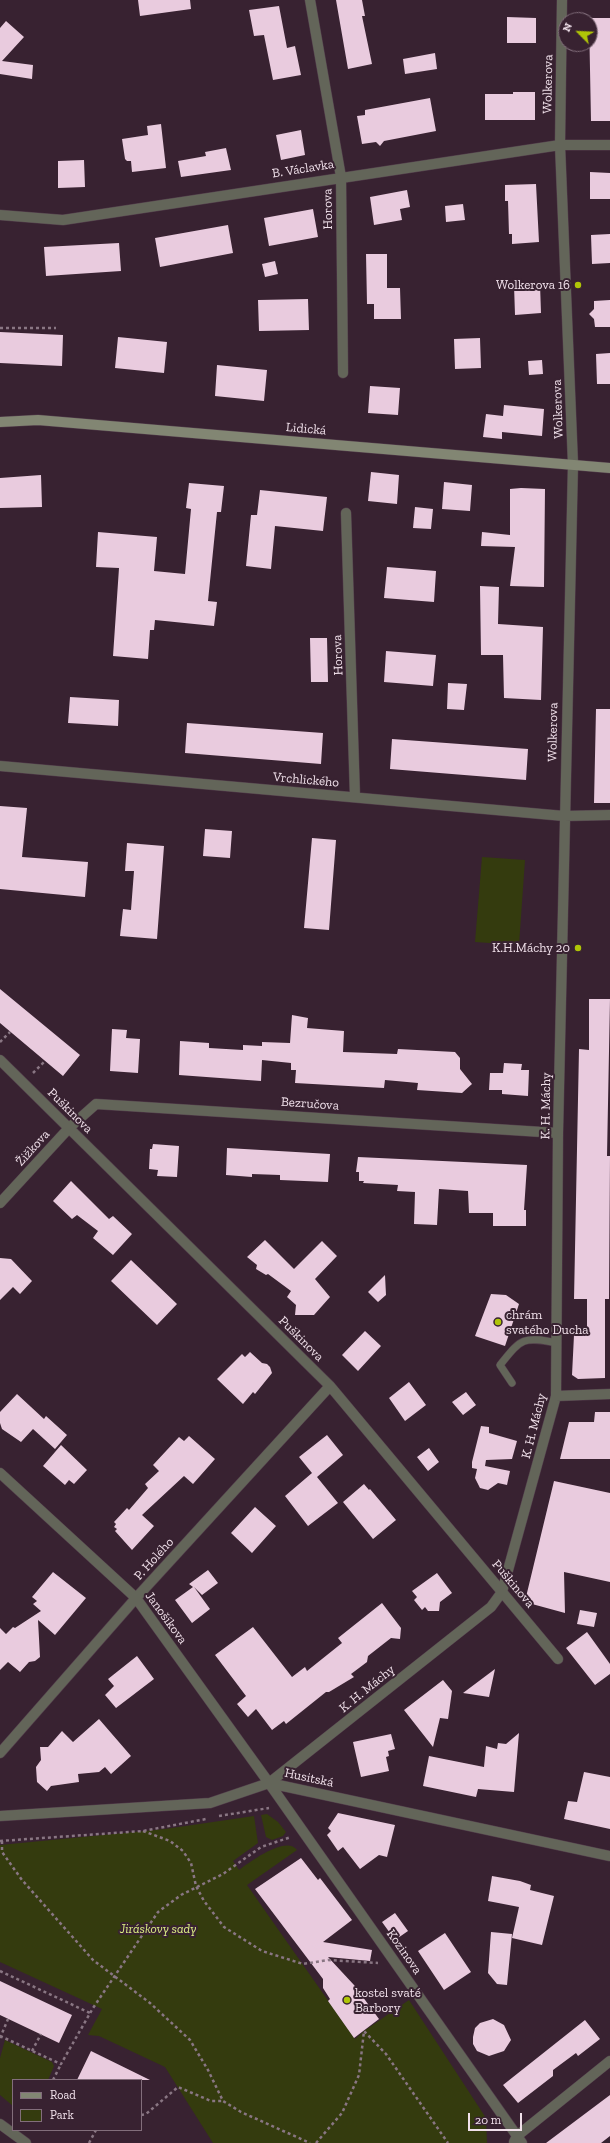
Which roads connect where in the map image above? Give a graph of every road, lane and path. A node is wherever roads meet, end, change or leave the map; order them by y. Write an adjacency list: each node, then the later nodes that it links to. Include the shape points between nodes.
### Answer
1 (310, 0): 5 (street, Horova)
2 (562, 0): 3 (street, Wolkerova)
3 (560, 145): 4 (street, B. Václavka); 5 (street, B. Václavka); 11 (street, Wolkerova)
4 (610, 145)
5 (341, 177): 6 (street, B. Václavka, via 63,220); 9 (street, Horova)
6 (0, 215)
7 (0, 328): 8 (path)
8 (56, 328)
9 (343, 373)
10 (0, 422): 11 (main road, Lidická, via 38,420)
11 (573, 464): 12 (main road, Lidická); 17 (street, Wolkerova)
12 (610, 468)
13 (346, 513): 15 (street, Horova)
14 (0, 766): 15 (street, Vrchlického)
15 (355, 797): 17 (street, Vrchlického)
16 (610, 815): 17 (street, Vrchlického)
17 (564, 816): 24 (street, K. H. Máchy)
18 (10, 1032): 19 (path)
19 (0, 1042)
20 (0, 1060): 23 (street, Puškinova)
21 (45, 1061): 22 (path)
22 (33, 1073)
23 (69, 1128): 24 (street, Bezručova, via 96,1104); 25 (street, Žižkova); 28 (street, Puškinova)
24 (558, 1132): 26 (street, K. H. Máchy)
25 (0, 1203)
26 (557, 1343): 27 (lane, via 534,1338 520,1341 500,1366); 30 (street, K. H. Máchy)
27 (512, 1382)
28 (330, 1386): 32 (street, Puškinova); 33 (street, P. Holého)
29 (610, 1394): 30 (street)
30 (556, 1396): 32 (street, K. H. Máchy)
31 (0, 1473): 33 (street, Janošíkova)
32 (502, 1592): 34 (street, Puškinova); 36 (street, K. H. Máchy, via 491,1607)
33 (136, 1598): 35 (street, P. Holého); 36 (street, Janošíkova)
34 (558, 1659)
35 (0, 1753)
36 (269, 1783): 38 (street, Husitská, via 210,1803); 42 (street, Husitská); 44 (street, Kozinova)
37 (272, 1809): 39 (path, via 266,1807)
38 (0, 1816)
39 (143, 1831): 41 (path); 43 (path, via 170,1842 183,1851 191,1863)
40 (289, 1831): 43 (path, via 294,1837 261,1847 223,1874)
41 (1, 1841): 46 (path, via 2,1852 22,1880 93,1960)
42 (610, 1856)
43 (196, 1886): 44 (path, via 224,1927 262,1952 303,1964 328,1960); 46 (path, via 158,1912)
44 (397, 1965): 59 (street, Kozinova)
45 (0, 1971): 47 (path)
46 (115, 1976): 47 (path); 55 (path, via 167,2016 190,2040)
47 (90, 2013): 53 (path)
48 (8, 2019): 50 (path)
49 (40, 2034): 51 (path)
50 (0, 2036): 51 (path)
51 (32, 2051): 53 (path)
52 (610, 2061): 59 (street)
53 (61, 2064): 54 (path)
54 (54, 2079)
55 (223, 2101): 56 (path, via 211,2101 178,2086); 62 (path, via 241,2112)
56 (142, 2115)
57 (0, 2124): 60 (street)
58 (95, 2131): 61 (path)
59 (517, 2141)
60 (26, 2143)
61 (89, 2143)
62 (310, 2143)
63 (316, 2143): 64 (path, via 342,2113 360,2075 364,2030 386,2054)
64 (448, 2143)

